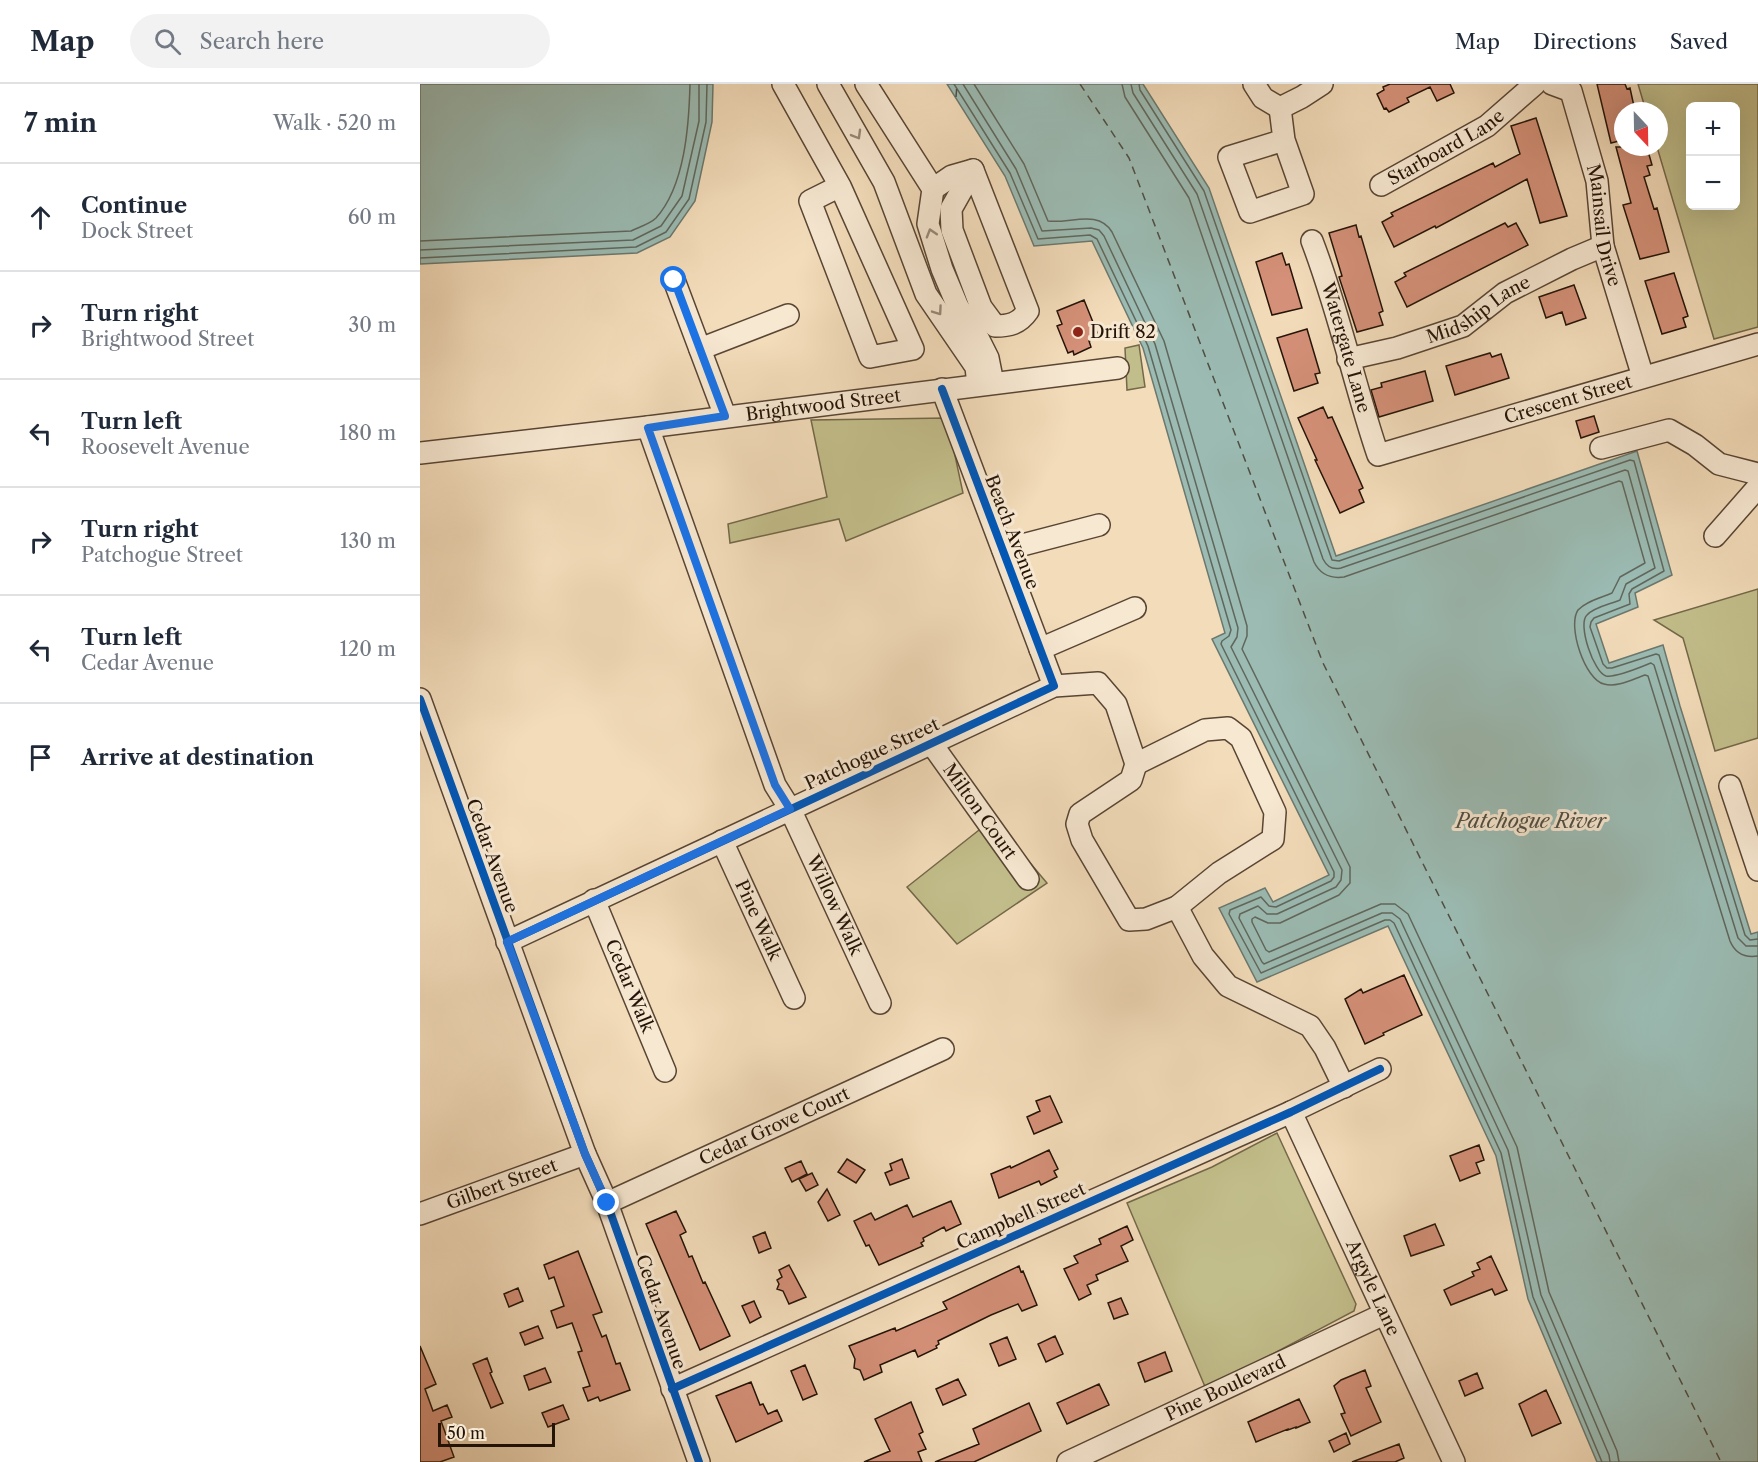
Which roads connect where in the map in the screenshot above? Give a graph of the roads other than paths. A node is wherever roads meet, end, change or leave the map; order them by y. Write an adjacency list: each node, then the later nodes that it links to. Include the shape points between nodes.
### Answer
1 (783, 84): 12 (street)
2 (828, 84): 23 (street, one-way to 23, via 884,182 926,294)
3 (866, 84): 13 (street)
4 (1254, 84): 8 (street, via 1263,98)
5 (1322, 84): 8 (street)
6 (1535, 84): 11 (street, Starboard Lane, via 1487,126)
7 (1552, 84): 15 (street, Mainsail Drive, via 1571,91 1598,181)
8 (1280, 108): 9 (street)
9 (1284, 141)
10 (973, 171): 10 (street, via 1028,311 1022,320 1009,326 995,326 981,307 952,230 951,209); 13 (street, via 951,176)
11 (1381, 185)
12 (840, 186): 12 (street, via 910,339 913,349 870,357 810,201)
13 (933, 189): 23 (street, one-way to 13, via 988,357 958,307 928,224)
14 (1312, 241): 20 (street, Watergate Lane)
15 (1603, 246): 20 (street, Midship Lane, via 1505,293 1463,326); 22 (street, Mainsail Drive)
16 (674, 280): 19 (street)
17 (788, 315): 19 (street)
18 (1758, 344): 22 (street, Crescent Street)
19 (700, 349): 25 (street)
20 (1348, 359): 29 (street, Watergate Lane)
21 (1118, 368): 23 (street, Brightwood Street)
22 (1643, 377): 29 (street, Crescent Street)
23 (985, 384): 24 (street, Brightwood Street)
24 (942, 389): 25 (street, Brightwood Street); 34 (street, Beach Avenue)
25 (725, 416): 26 (street, Brightwood Street)
26 (648, 428): 28 (street, Brightwood Street); 42 (street, Willow Walk, via 775,785)
27 (1601, 448): 30 (street, via 1669,430 1719,464)
28 (420, 453)
29 (1378, 455)
30 (1758, 474)
31 (1758, 487): 33 (street)
32 (1099, 525): 34 (street)
33 (1715, 536)
34 (1003, 550): 36 (street, Beach Avenue)
35 (1135, 608): 36 (street)
36 (1040, 649): 37 (street, Beach Avenue)
37 (1054, 686): 39 (street, Patchogue Street); 40 (street, via 1098,683 1116,704)
38 (420, 699): 48 (street, Cedar Avenue)
39 (931, 743): 42 (street, Patchogue Street); 45 (street, Milton Court)
40 (1136, 764): 47 (street, via 1131,780 1080,814 1077,824 1082,840 1129,920 1146,919); 47 (street, via 1205,730 1228,728 1241,738 1275,812 1273,838 1219,873)
41 (1730, 786): 44 (street)
42 (790, 809): 43 (street, Patchogue Street); 50 (street, Willow Walk)
43 (722, 841): 46 (street, Patchogue Street); 49 (street, Pine Walk)
44 (1758, 870)
45 (1028, 879)
46 (594, 900): 48 (street, Patchogue Street); 53 (street, Cedar Walk)
47 (1177, 907): 54 (street, via 1203,956 1228,986 1311,1026)
48 (507, 942): 56 (street, Cedar Avenue)
49 (794, 998)
50 (880, 1003)
51 (943, 1049): 57 (street, Cedar Grove Court)
52 (1380, 1069): 54 (street, Campbell Street)
53 (665, 1071)
54 (1344, 1087): 55 (street, Campbell Street)
55 (1291, 1112): 59 (street, Argyle Lane); 60 (street, Campbell Street)
56 (585, 1154): 57 (street, Cedar Avenue); 58 (street, Gilbert Street)
57 (607, 1203): 60 (street, Cedar Avenue)
58 (420, 1214)
59 (1384, 1314): 62 (street, Pine Boulevard); 63 (street, Argyle Lane)
60 (672, 1389): 61 (street, Cedar Avenue)
61 (699, 1462)
62 (1068, 1462)
63 (1454, 1462)

